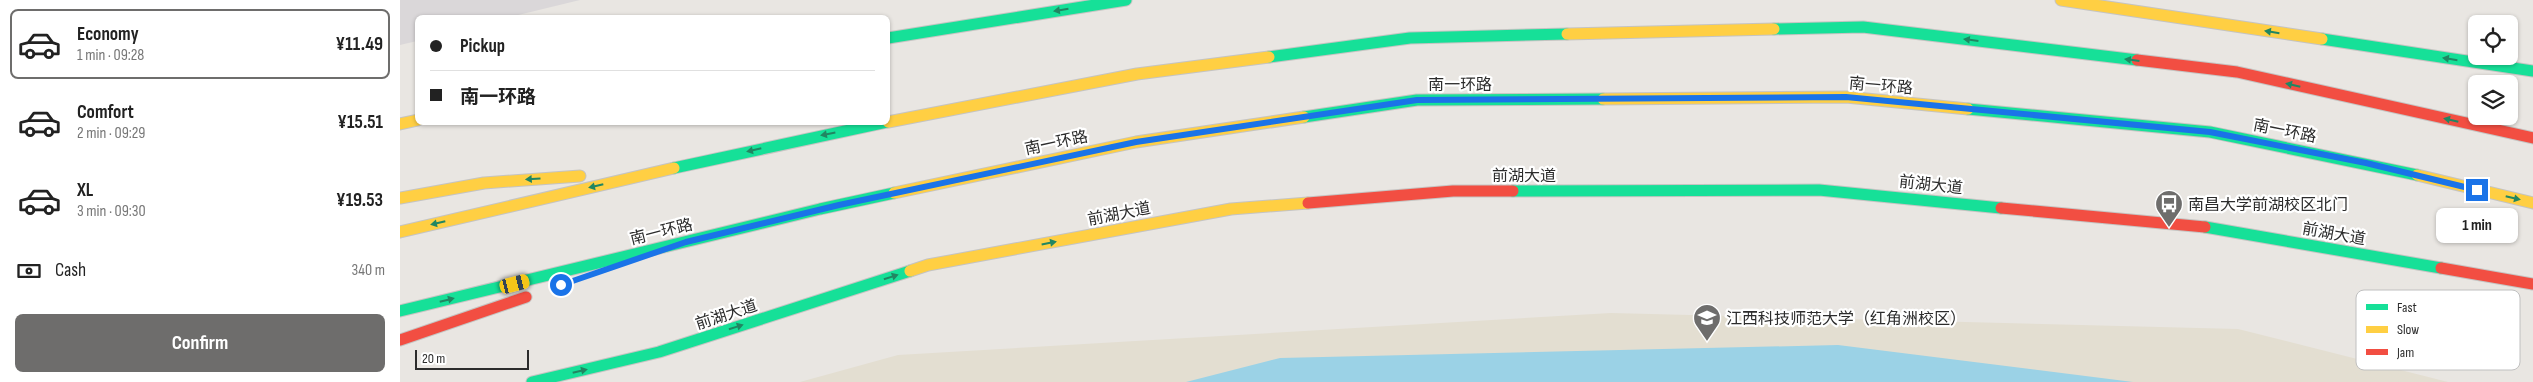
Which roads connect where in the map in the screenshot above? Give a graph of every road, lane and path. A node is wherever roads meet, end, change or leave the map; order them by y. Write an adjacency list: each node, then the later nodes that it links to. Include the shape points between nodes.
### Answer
1 (1126, 0): 3 (main road, one-way to 3)
2 (2061, 0): 4 (main road, one-way to 2)
3 (890, 38)
4 (2533, 71)
5 (415, 121): 7 (main road)
6 (890, 121): 9 (main road, one-way to 6, via 2237,72 1863,28 1410,38 1137,74)
7 (400, 124)
8 (872, 125): 10 (main road, one-way to 10)
9 (2533, 138)
10 (669, 169): 11 (main road, one-way to 11, via 484,183); 13 (main road, one-way to 13)
11 (400, 198)
12 (2533, 203): 14 (main road, 南一环路, one-way to 12, via 820,209 1136,142 1417,100 1846,97 2210,132 2366,163)
13 (400, 232)
14 (686, 242): 15 (main road); 18 (main road, 南一环路, one-way to 14)
15 (566, 283)
16 (2533, 284): 20 (main road, 前湖大道, one-way to 16, via 659,352 928,265 1231,209 1453,191 1819,190 2214,228)
17 (539, 293): 19 (main road)
18 (400, 311)
19 (400, 340)
20 (532, 382)

